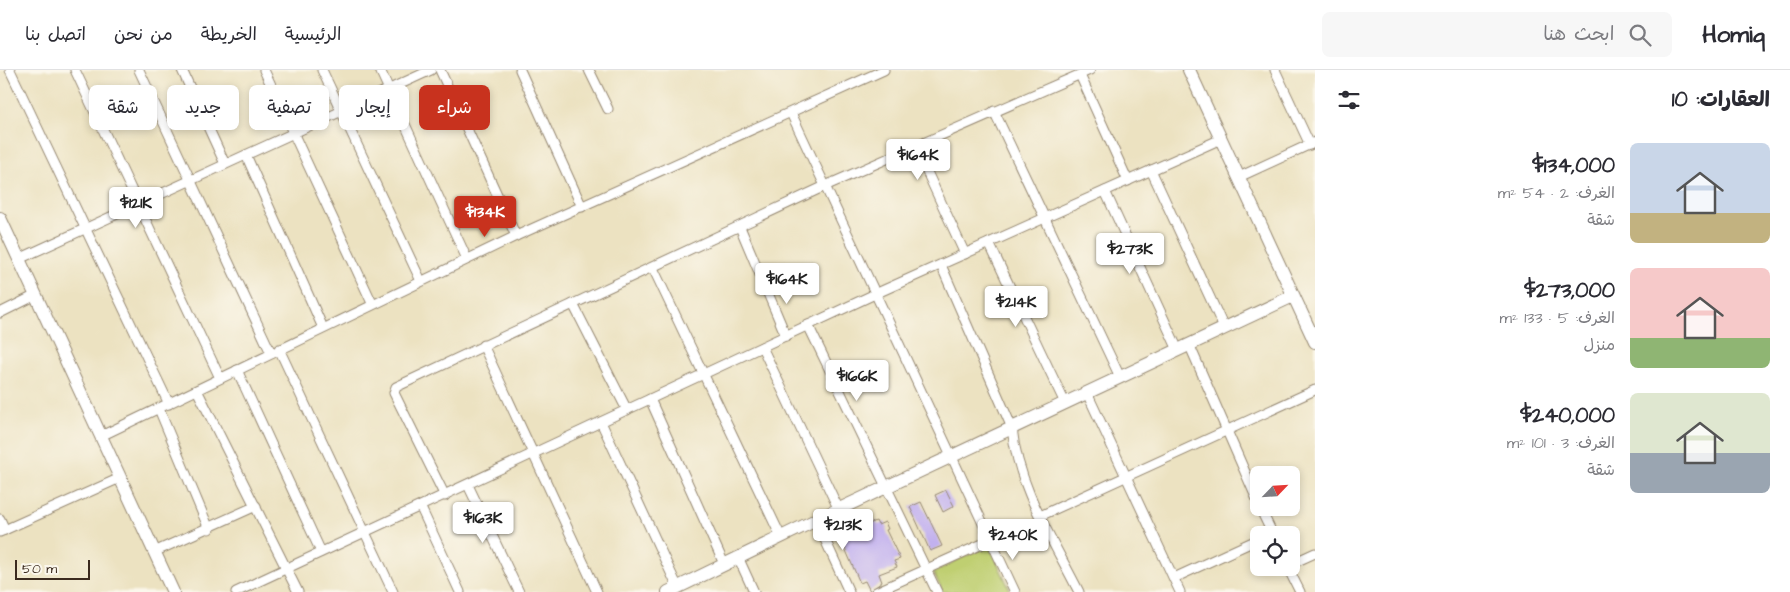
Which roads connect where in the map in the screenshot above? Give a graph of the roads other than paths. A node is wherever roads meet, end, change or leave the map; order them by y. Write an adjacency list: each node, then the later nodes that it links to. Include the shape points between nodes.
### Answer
1 (10, 70): 43 (street)
2 (75, 70): 38 (street)
3 (139, 70): 34 (street)
4 (264, 70): 26 (street)
5 (322, 70): 19 (street)
6 (380, 70): 17 (street)
7 (431, 70): 18 (street)
8 (440, 70): 44 (street)
9 (520, 70): 39 (street)
10 (589, 70): 20 (street)
11 (884, 70): 23 (street)
12 (1090, 70): 16 (street)
13 (1190, 70): 27 (street)
14 (1275, 70): 28 (street)
15 (185, 71): 31 (street)
16 (1080, 75): 21 (street); 35 (street)
17 (387, 85)
18 (398, 85)
19 (339, 105)
20 (608, 109)
21 (994, 111): 29 (street); 41 (street)
22 (339, 112): 26 (street)
23 (790, 113): 36 (street); 39 (street)
24 (351, 130): 51 (street)
25 (408, 130): 48 (street)
26 (292, 132): 30 (street); 55 (street)
27 (1221, 139): 32 (street); 33 (street)
28 (1314, 143): 33 (street)
29 (915, 146): 36 (street); 46 (street)
30 (246, 155): 31 (street); 59 (street)
31 (225, 164): 34 (street)
32 (1151, 170): 35 (street); 60 (street)
33 (1239, 177): 54 (street)
34 (191, 181): 38 (street); 66 (street)
35 (1128, 181): 37 (street)
36 (825, 186): 42 (street); 52 (street)
37 (1105, 191): 41 (street); 65 (street)
38 (138, 205): 43 (street); 70 (street)
39 (582, 206): 44 (street)
40 (0, 218): 47 (street)
41 (1045, 218): 45 (street); 69 (street)
42 (740, 227): 50 (street); 61 (street)
43 (85, 229): 47 (street); 76 (street)
44 (516, 236): 48 (street)
45 (989, 243): 46 (street); 75 (street)
46 (966, 254): 49 (street)
47 (19, 259): 53 (street)
48 (467, 260): 51 (street)
49 (941, 265): 52 (street); 80 (street)
50 (653, 268): 56 (street); 68 (street)
51 (421, 281): 55 (street)
52 (875, 294): 58 (street); 84 (street)
53 (36, 295): 57 (street); 82 (street)
54 (1293, 296): 60 (street); 62 (street)
55 (372, 303): 59 (street)
56 (573, 304): 63 (street); 78 (street)
57 (0, 312)
58 (808, 325): 61 (street); 89 (street)
59 (323, 328): 66 (street)
60 (1224, 328): 65 (street)
61 (786, 336): 64 (street)
62 (1315, 342)
63 (483, 345): 83 (street); 90 (street, via 394,389)
64 (762, 347): 68 (street); 93 (street)
65 (1183, 347): 69 (street); 81 (street, via 1216,402)
66 (275, 351): 67 (street); 99 (street)
67 (237, 370): 70 (street); 104 (street)
68 (702, 374): 74 (street); 100 (street)
69 (1120, 377): 73 (street)
70 (220, 378): 71 (street)
71 (197, 390): 76 (street); 91 (street)
72 (1315, 390): 81 (street)
73 (1087, 393): 75 (street); 85 (street)
74 (650, 399): 78 (street); 108 (street)
75 (1065, 403): 80 (street)
76 (169, 404): 77 (street)
77 (159, 409): 82 (street); 97 (street)
78 (627, 410): 79 (street)
79 (601, 422): 83 (street); 113 (street)
80 (1012, 428): 84 (street); 94 (street, via 1019,469)
81 (1225, 431): 85 (street); 88 (street)
82 (100, 436): 86 (street)
83 (533, 454): 87 (street); 120 (street)
84 (952, 456): 89 (street); 101 (street)
85 (1127, 477): 94 (street); 112 (street)
86 (120, 478): 98 (street); 103 (street)
87 (468, 485): 90 (street); 119 (street)
88 (1250, 485)
89 (885, 488): 93 (street); 110 (street)
90 (445, 496): 92 (street)
91 (256, 506): 97 (street); 109 (street)
92 (421, 508): 99 (street); 118 (street)
93 (839, 510): 96 (street)
94 (1040, 516): 126 (street)
95 (0, 519): 98 (street)
96 (816, 520): 100 (street); 122 (street)
97 (209, 528): 103 (street)
98 (2, 531)
99 (364, 533): 104 (street); 117 (street)
100 (781, 537): 106 (street)
101 (991, 540): 110 (street); 125 (street)
102 (1250, 543): 112 (street)
103 (154, 552): 114 (street)
104 (321, 552): 109 (street)
105 (1315, 553): 107 (street)
106 (738, 557): 108 (street); 121 (street)
107 (1300, 560)
108 (724, 564): 113 (street)
109 (287, 569): 115 (street); 116 (street)
110 (926, 570): 123 (street); 124 (street)
111 (1292, 576): 128 (street)
112 (1174, 578): 127 (street)
113 (673, 590)
114 (172, 592)
115 (236, 592)
116 (298, 592)
117 (393, 592)
118 (460, 592)
119 (519, 592)
120 (597, 592)
121 (754, 592)
122 (848, 592)
123 (876, 592)
124 (937, 592)
125 (1015, 592)
126 (1079, 592)
127 (1180, 592)
128 (1300, 592)

